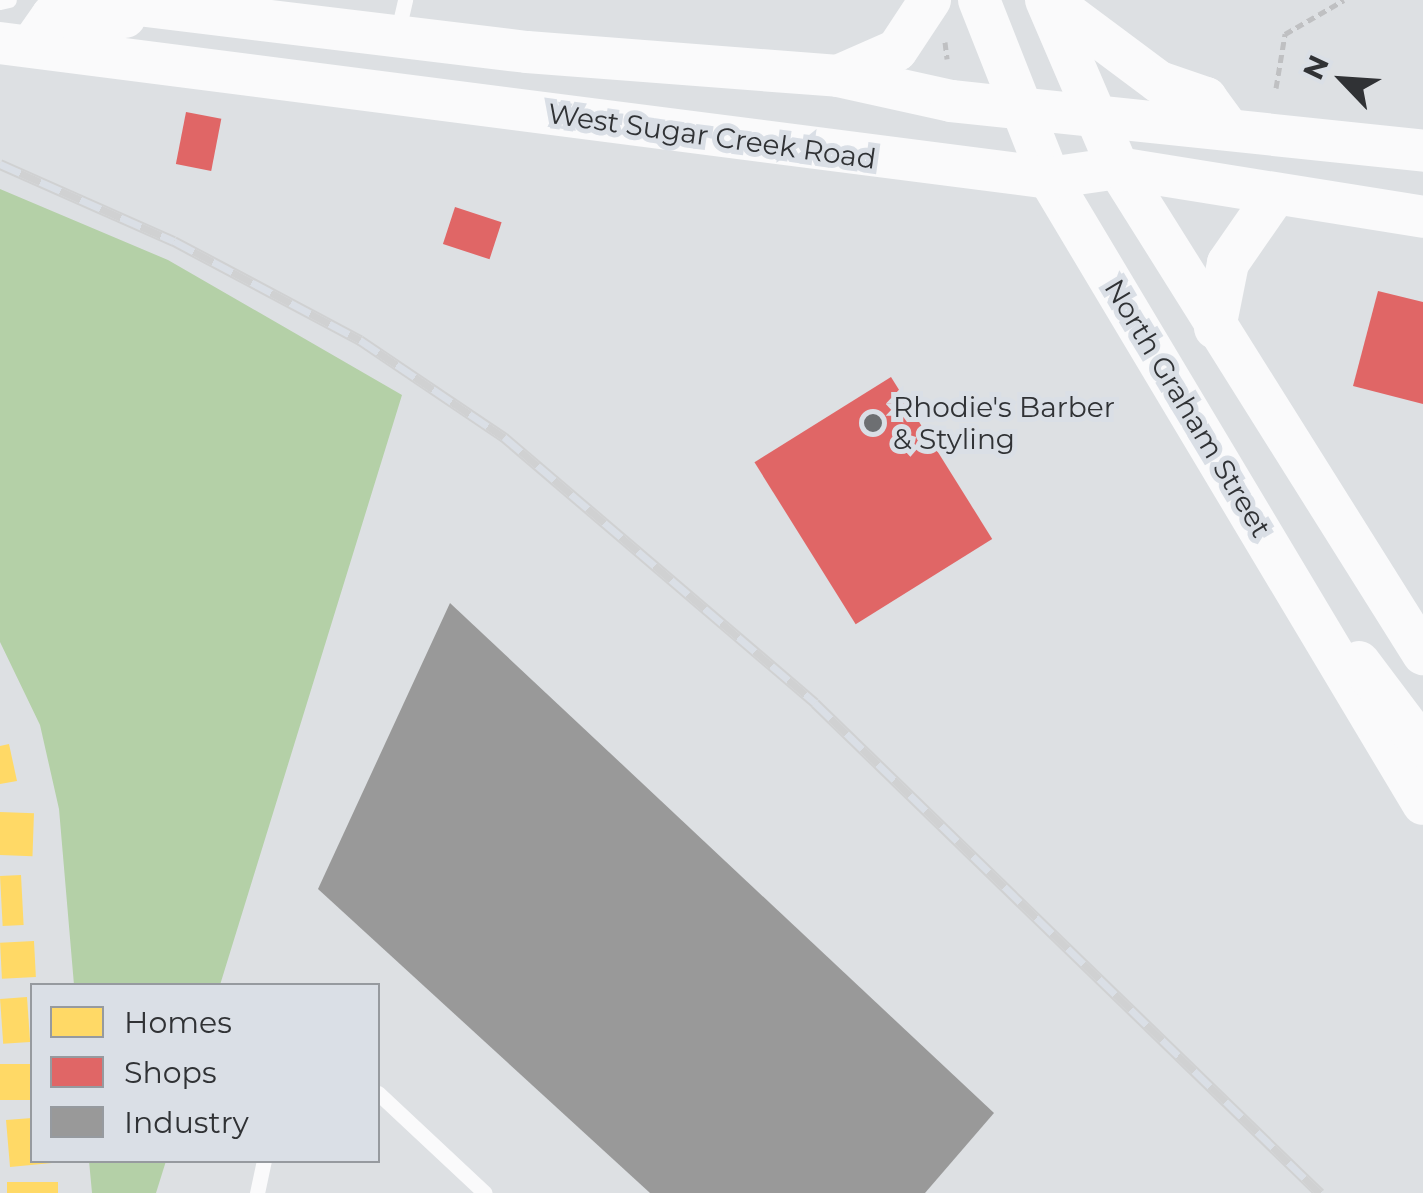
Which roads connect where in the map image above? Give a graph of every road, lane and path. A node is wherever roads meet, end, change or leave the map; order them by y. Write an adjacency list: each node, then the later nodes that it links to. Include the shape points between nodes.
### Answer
1 (9, 0): 6 (lane)
2 (98, 0): 7 (main road)
3 (979, 0): 16 (main road, North Graham Street)
4 (1047, 0): 17 (main road); 18 (main road, via 1159,82 1206,98)
5 (1344, 0): 15 (path, via 1285,34)
6 (0, 2)
7 (200, 12): 9 (main road); 11 (main road, via 154,20 72,11 52,16)
8 (930, 17): 10 (path); 14 (main road, via 897,50)
9 (401, 18): 14 (main road)
10 (945, 42): 12 (path); 13 (path)
11 (15, 44): 21 (main road, West Sugar Creek Road)
12 (957, 44)
13 (947, 59)
14 (838, 76): 16 (main road)
15 (1276, 88)
16 (1020, 110): 17 (main road); 21 (main road, North Graham Street)
17 (1089, 113): 18 (main road); 20 (main road)
18 (1228, 128): 19 (main road)
19 (1423, 151)
20 (1118, 168): 21 (main road, West Sugar Creek Road); 22 (main road, West Sugar Creek Road); 24 (main road)
21 (1049, 178): 25 (main road, North Graham Street)
22 (1275, 195): 23 (main road, West Sugar Creek Road); 24 (main road, via 1228,264)
23 (1423, 218)
24 (1215, 328): 26 (main road)
25 (1308, 606): 27 (main road, via 1401,709); 28 (main road, North Graham Street)
26 (1423, 654)
27 (1423, 748)
28 (1423, 804)
29 (380, 1095): 32 (lane)
30 (263, 1163): 31 (lane)
31 (257, 1193)
32 (485, 1193)

